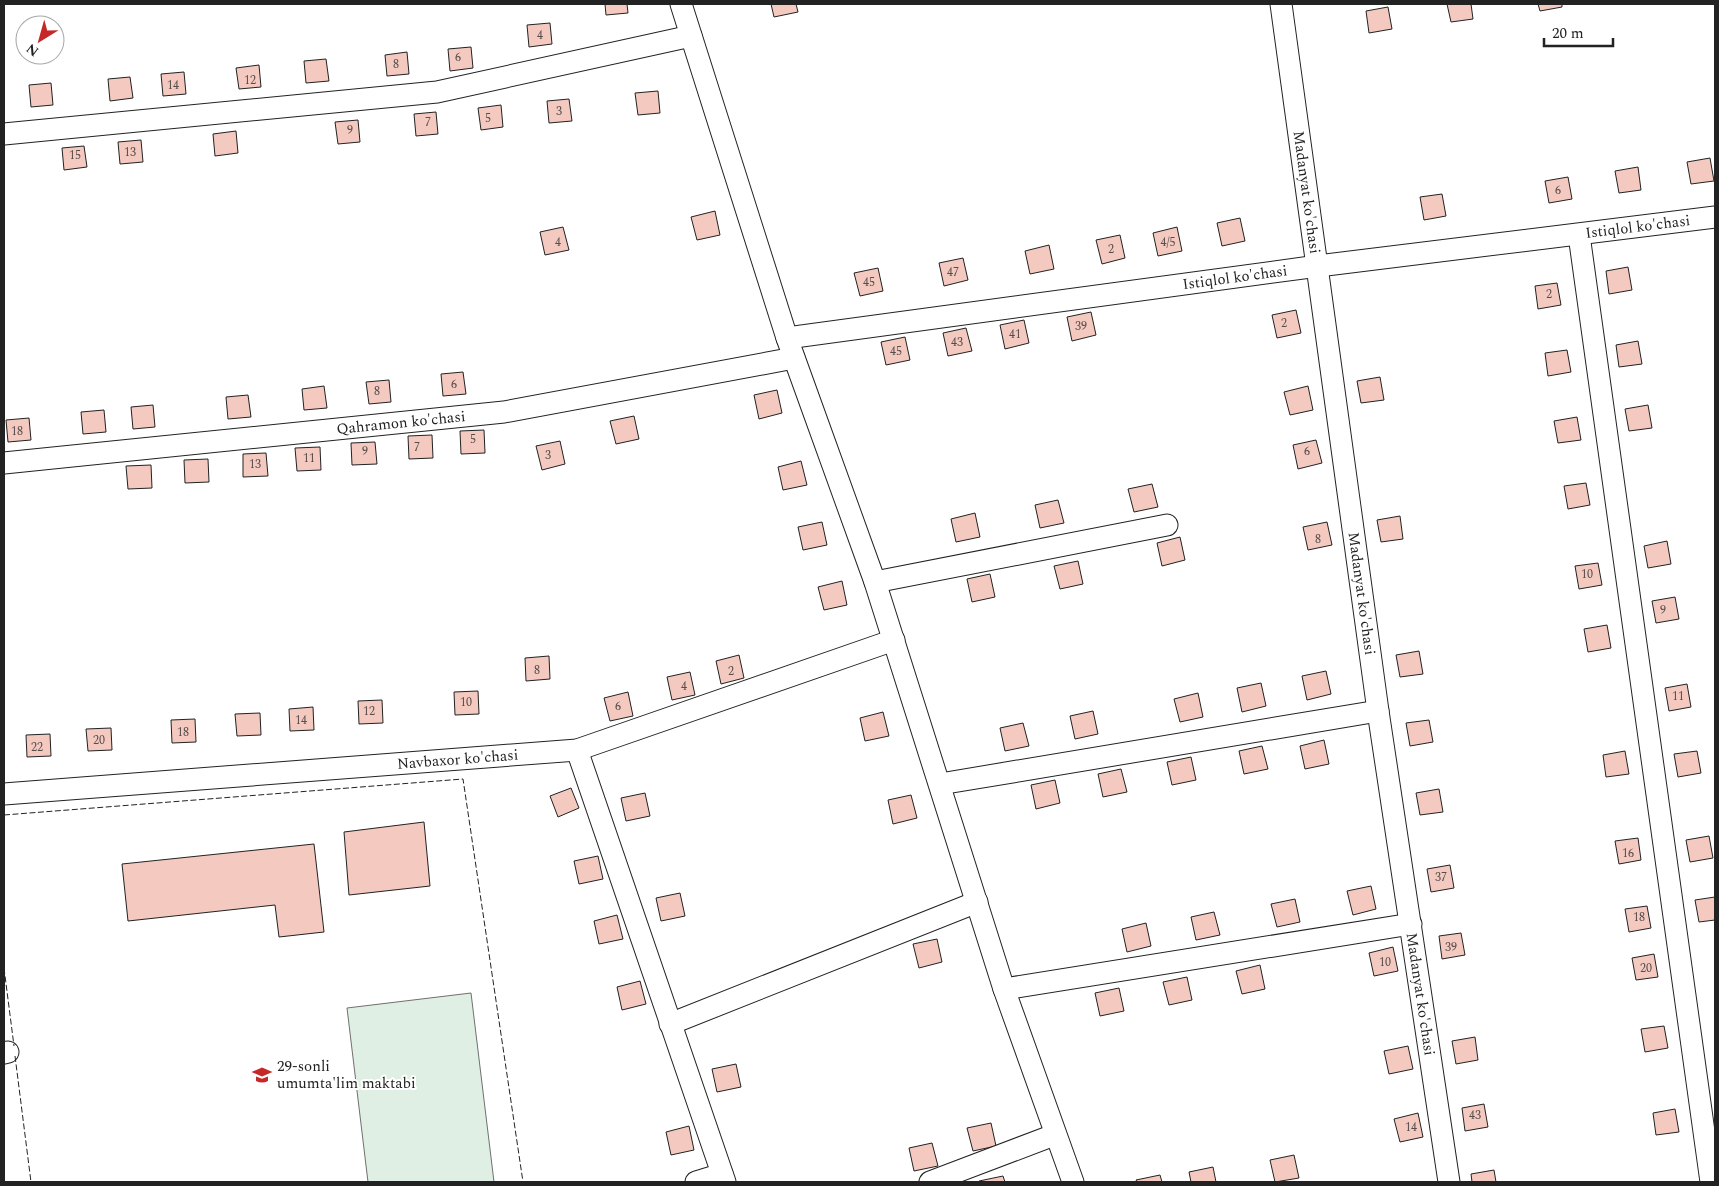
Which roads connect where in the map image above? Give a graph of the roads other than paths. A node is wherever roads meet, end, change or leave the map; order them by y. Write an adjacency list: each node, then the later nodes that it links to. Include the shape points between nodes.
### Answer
1 (681, 4): 3 (street)
2 (1282, 4): 7 (street, Madanyat ko'chasi)
3 (691, 36): 4 (street, via 437,92); 8 (street)
4 (4, 134)
5 (1715, 217): 6 (street, Istiqlol ko'chasi)
6 (1578, 235): 7 (street, Istiqlol ko'chasi); 27 (street)
7 (1318, 266): 8 (street, Istiqlol ko'chasi); 13 (street, Madanyat ko'chasi)
8 (790, 348): 9 (street, Qahramon ko'chasi, via 504,412); 11 (street)
9 (4, 463)
10 (1167, 524): 11 (street)
11 (875, 582): 12 (street)
12 (894, 640): 14 (street, Navbaxor ko'chasi); 15 (street)
13 (1378, 711): 15 (street); 18 (street, Madanyat ko'chasi)
14 (577, 750): 16 (street, Navbaxor ko'chasi); 20 (street)
15 (940, 784): 17 (street)
16 (4, 794)
17 (977, 902): 19 (street); 20 (street)
18 (1411, 924): 19 (street); 26 (street, Madanyat ko'chasi)
19 (1004, 989): 21 (street)
20 (670, 1024): 22 (street)
21 (1054, 1135): 24 (street); 25 (street)
22 (723, 1178): 23 (street)
23 (696, 1182)
24 (930, 1182)
25 (1073, 1182)
26 (1449, 1182)
27 (1711, 1182)

